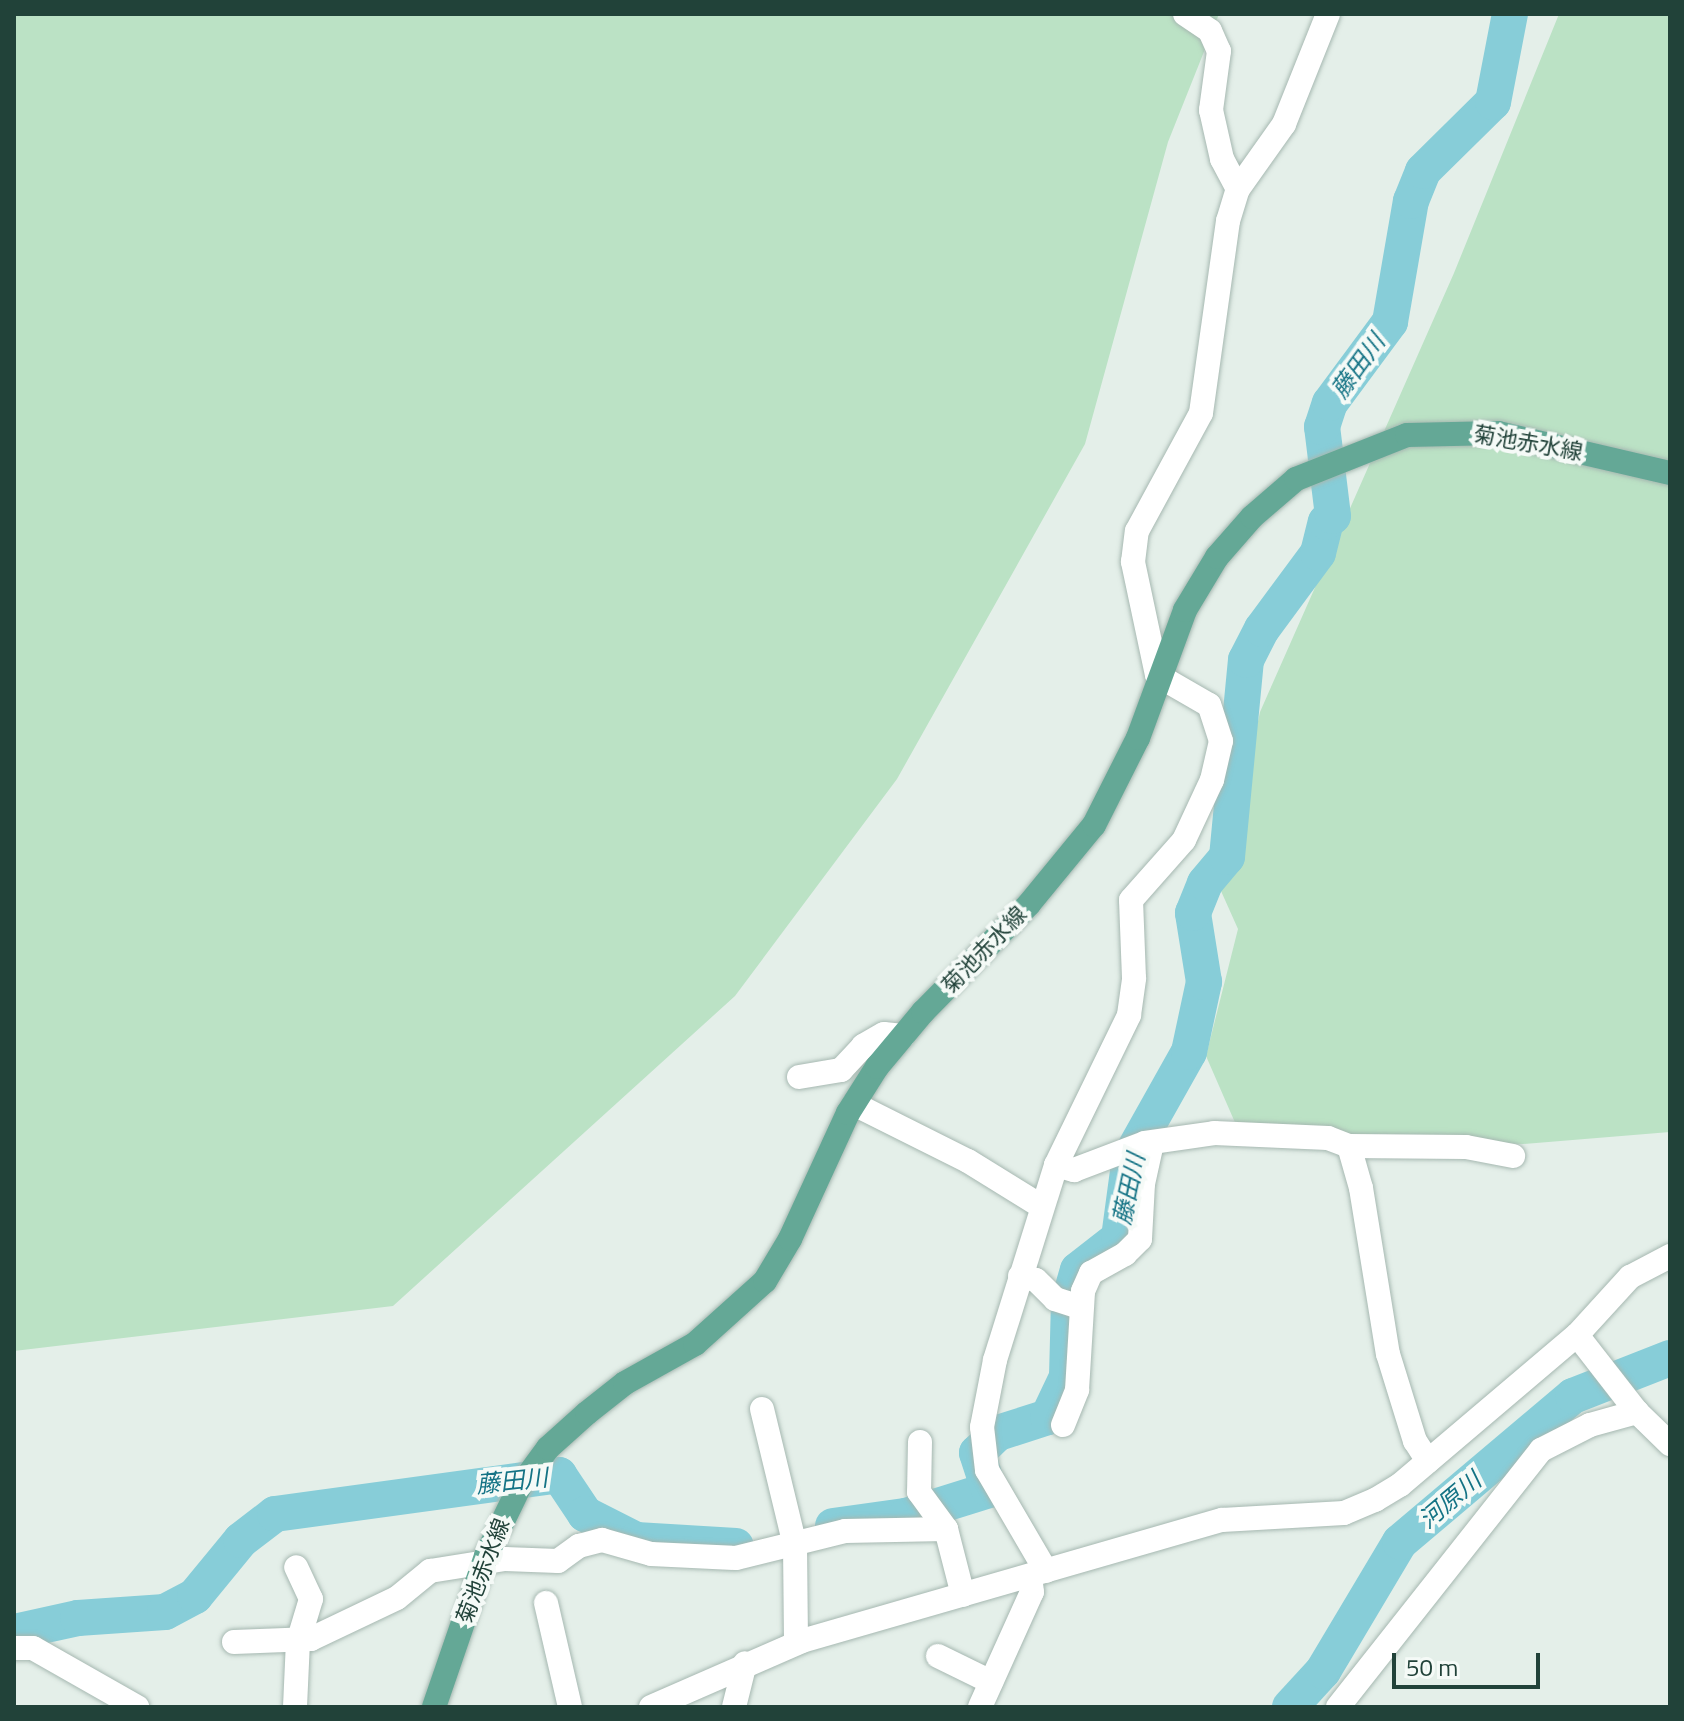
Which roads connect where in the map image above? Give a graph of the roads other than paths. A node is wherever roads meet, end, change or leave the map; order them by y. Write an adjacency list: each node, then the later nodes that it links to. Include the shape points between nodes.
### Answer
1 (1185, 14): 3 (street, via 1210,31 1219,51 1211,110 1222,159)
2 (1328, 14): 3 (street, via 1284,124)
3 (1238, 189): 5 (street, via 1228,221 1201,413 1137,531 1133,562)
4 (1670, 473): 5 (main road, 菊池赤水線, via 1498,433 1407,435 1352,454 1296,479 1217,557 1185,610)
5 (1157, 675): 6 (main road, 菊池赤水線, via 1138,738 1094,825 1029,904); 12 (street, via 1209,705 1221,741 1212,780 1184,840 1131,900 1134,978 1129,1015)
6 (903, 1036): 7 (street, via 884,1034 863,1046 841,1070); 8 (main road, 菊池赤水線)
7 (799, 1077)
8 (854, 1104): 13 (street, via 968,1161); 26 (main road, 菊池赤水線, via 765,1281 734,1314 695,1344 625,1383 548,1448 508,1505)
9 (1152, 1143): 10 (street, via 1214,1133 1328,1138); 12 (street, via 1074,1170); 16 (street, via 1140,1239 1091,1273)
10 (1349, 1146): 11 (street, via 1466,1147); 23 (street, via 1361,1188 1388,1354 1415,1441)
11 (1513, 1156)
12 (1056, 1165): 13 (street)
13 (1041, 1206): 15 (street)
14 (1670, 1256): 17 (street, via 1630,1277)
15 (1020, 1276): 16 (street, via 1036,1280 1055,1299); 28 (street, via 982,1427 987,1470)
16 (1080, 1307): 20 (street, via 1077,1390)
17 (1577, 1335): 19 (street); 23 (street)
18 (762, 1409): 25 (street)
19 (1637, 1412): 22 (street); 45 (street, via 1590,1425 1541,1450)
20 (1063, 1425)
21 (920, 1442): 24 (street, via 919,1492)
22 (1670, 1444)
23 (1428, 1461): 28 (street, via 1400,1485 1344,1513 1222,1520)
24 (946, 1529): 25 (street, via 845,1531); 29 (street)
25 (795, 1545): 26 (street, via 736,1558 651,1554 602,1540 579,1546 558,1561); 33 (street)
26 (484, 1561): 32 (street, via 430,1571 397,1598); 40 (main road, 菊池赤水線)
27 (296, 1567): 32 (street, via 311,1599)
28 (1038, 1573): 29 (street); 37 (street)
29 (963, 1595): 33 (street)
30 (546, 1603): 41 (street)
31 (234, 1642): 32 (street)
32 (298, 1642): 39 (street)
33 (796, 1643): 36 (street)
34 (14, 1648): 38 (street, via 33,1648)
35 (938, 1656): 37 (street)
36 (745, 1663): 42 (street); 43 (street)
37 (991, 1682): 44 (street)
38 (137, 1707)
39 (295, 1707)
40 (434, 1707)
41 (570, 1707)
42 (651, 1707)
43 (734, 1707)
44 (980, 1707)
45 (1338, 1707)

